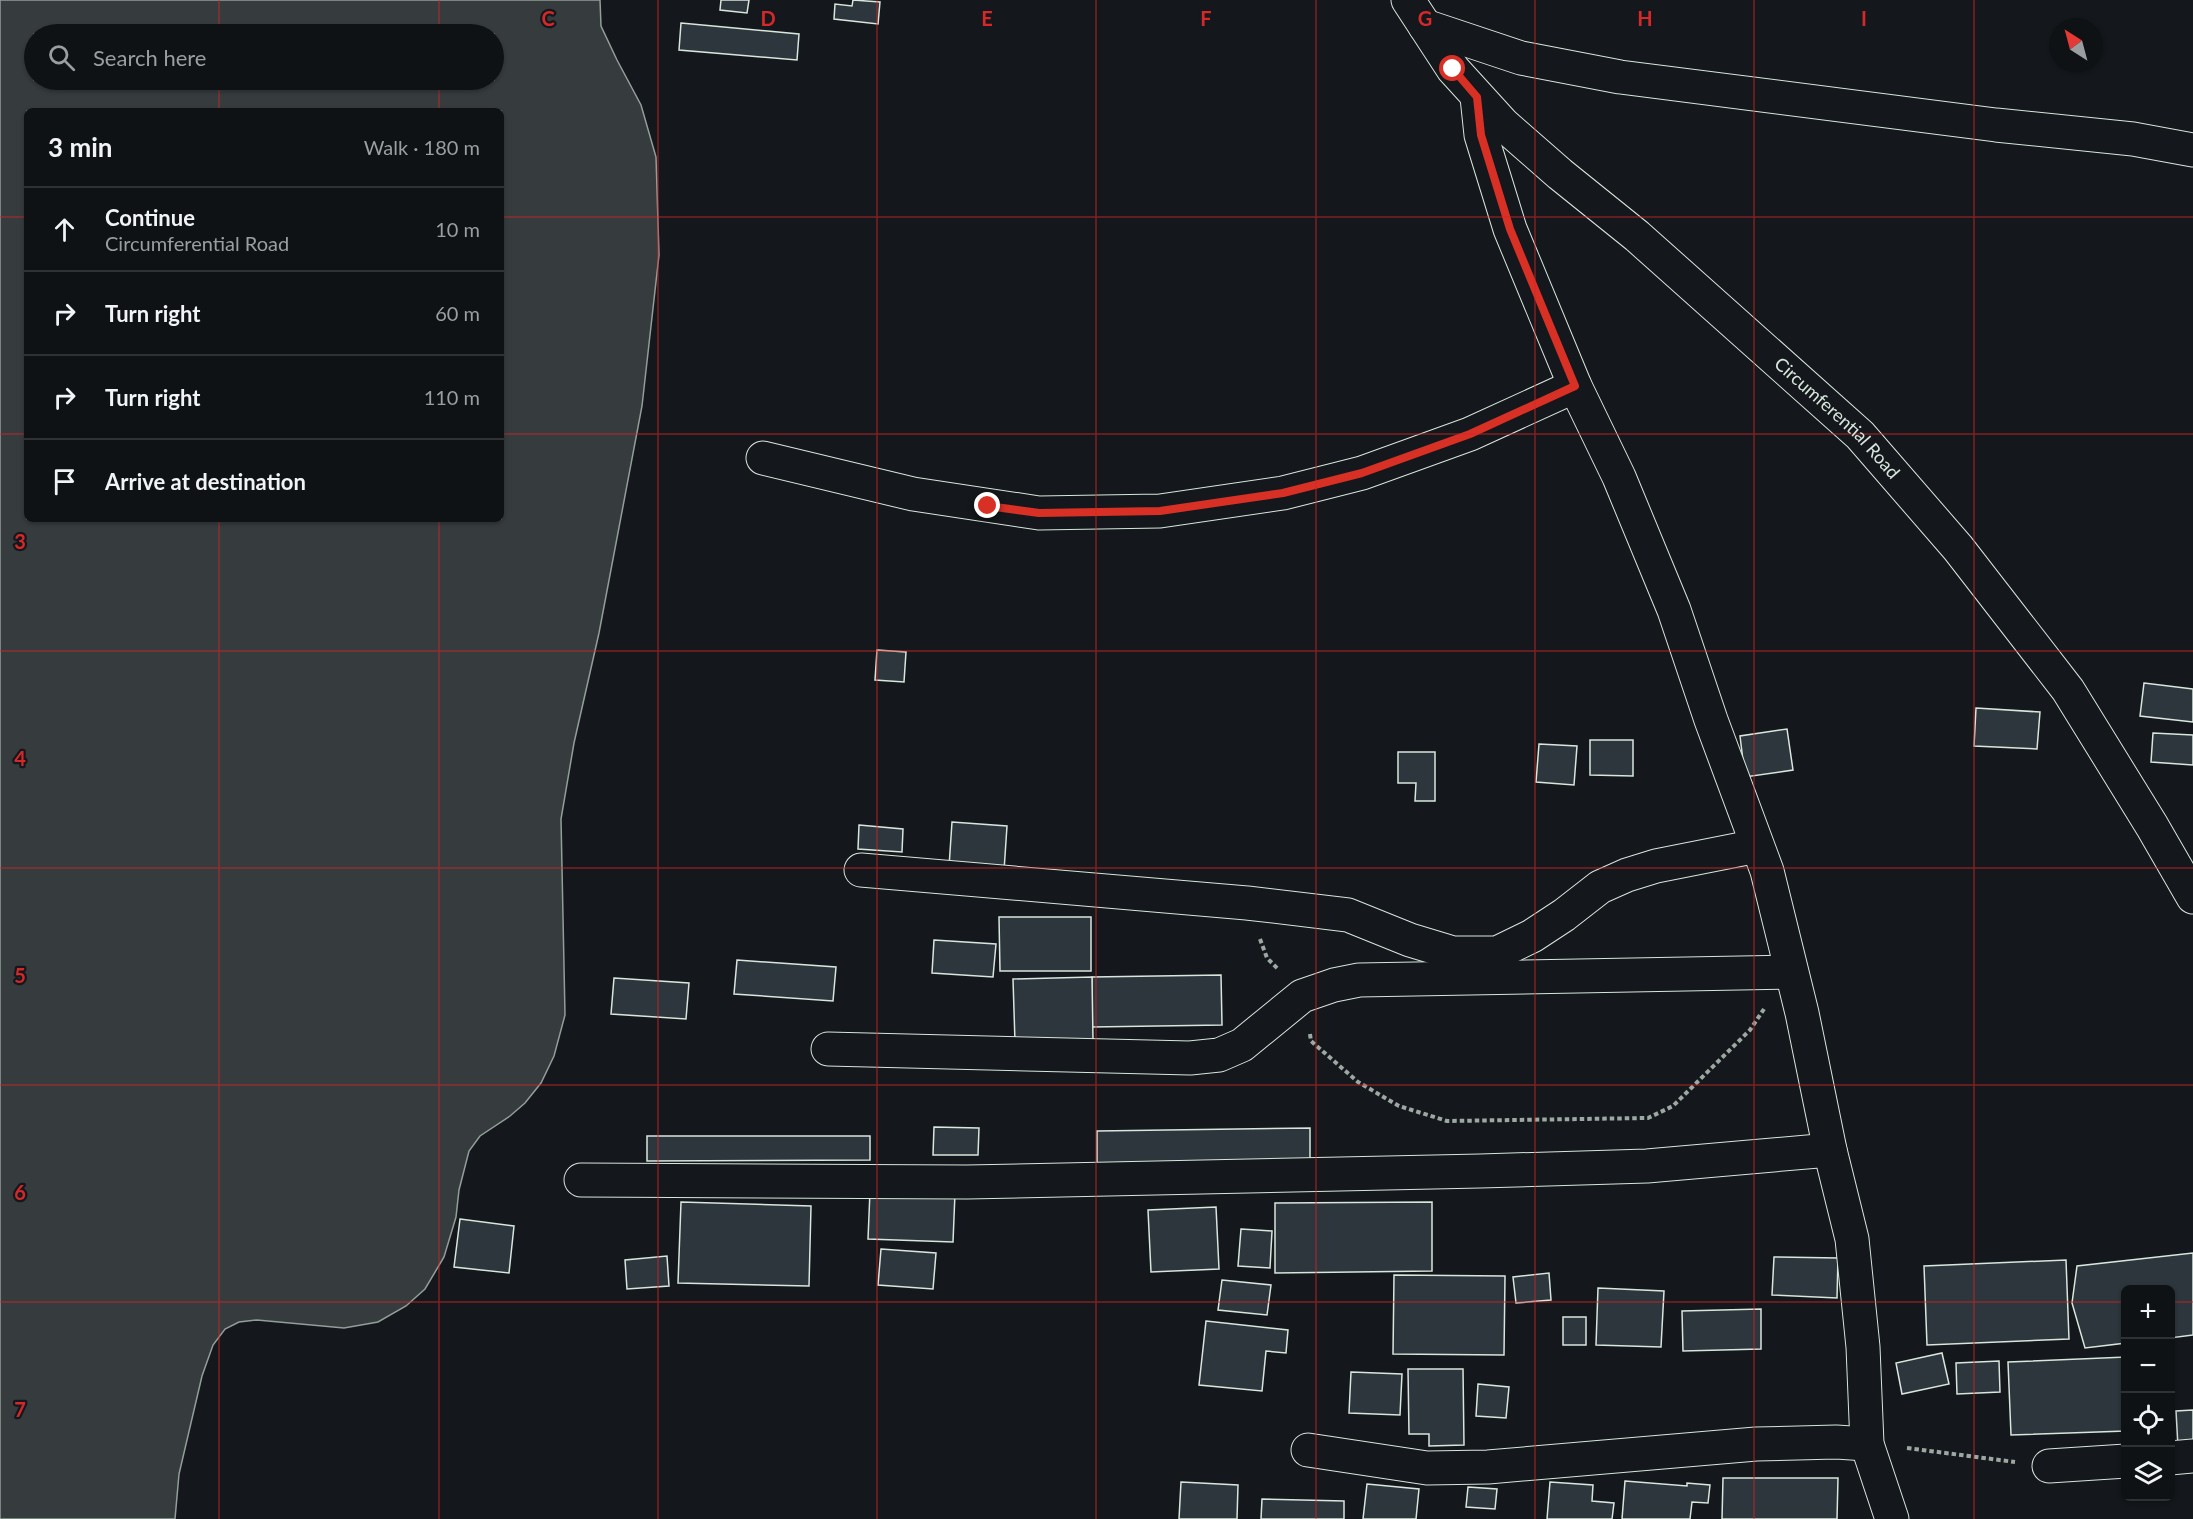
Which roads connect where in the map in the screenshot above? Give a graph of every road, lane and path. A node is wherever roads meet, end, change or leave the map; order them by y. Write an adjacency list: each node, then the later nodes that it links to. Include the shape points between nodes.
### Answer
1 (1417, 13): 2 (street, Circumferential Road, via 1453,69); 3 (street, via 1521,58 1620,77)
2 (1477, 97): 4 (street, via 1481,135 1510,229); 8 (street, Circumferential Road, via 1504,125 1637,236 1860,435 1958,548 2068,690)
3 (2193, 150)
4 (1575, 386): 5 (street, via 1470,434 1362,473 1283,493 1160,511 1029,512 913,494); 6 (street, via 1674,610)
5 (763, 458)
6 (1757, 846): 9 (street, via 1627,875 1600,887 1532,936 1497,953 1453,953 1348,915); 10 (street, via 1767,871)
7 (861, 870): 9 (street)
8 (2193, 897)
9 (1247, 903): 11 (path, via 1267,958)
10 (1791, 972): 11 (street, via 1359,980); 11 (path, via 1749,1030 1672,1106 1648,1118 1447,1121 1399,1106 1358,1082 1311,1041); 13 (street)
11 (1302, 996): 12 (street, via 1242,1045 1219,1055 1190,1058)
12 (828, 1049)
13 (1830, 1150): 14 (street, via 1647,1166 1468,1172 967,1182); 15 (street, via 1852,1239 1863,1347)
14 (581, 1180)
15 (1867, 1444): 16 (street, via 1756,1444 1488,1467 1427,1468); 20 (path); 21 (street)
16 (1308, 1449)
17 (2193, 1456): 18 (street)
18 (2175, 1458)
19 (2121, 1461): 20 (street)
20 (2049, 1466)
21 (1892, 1519)

